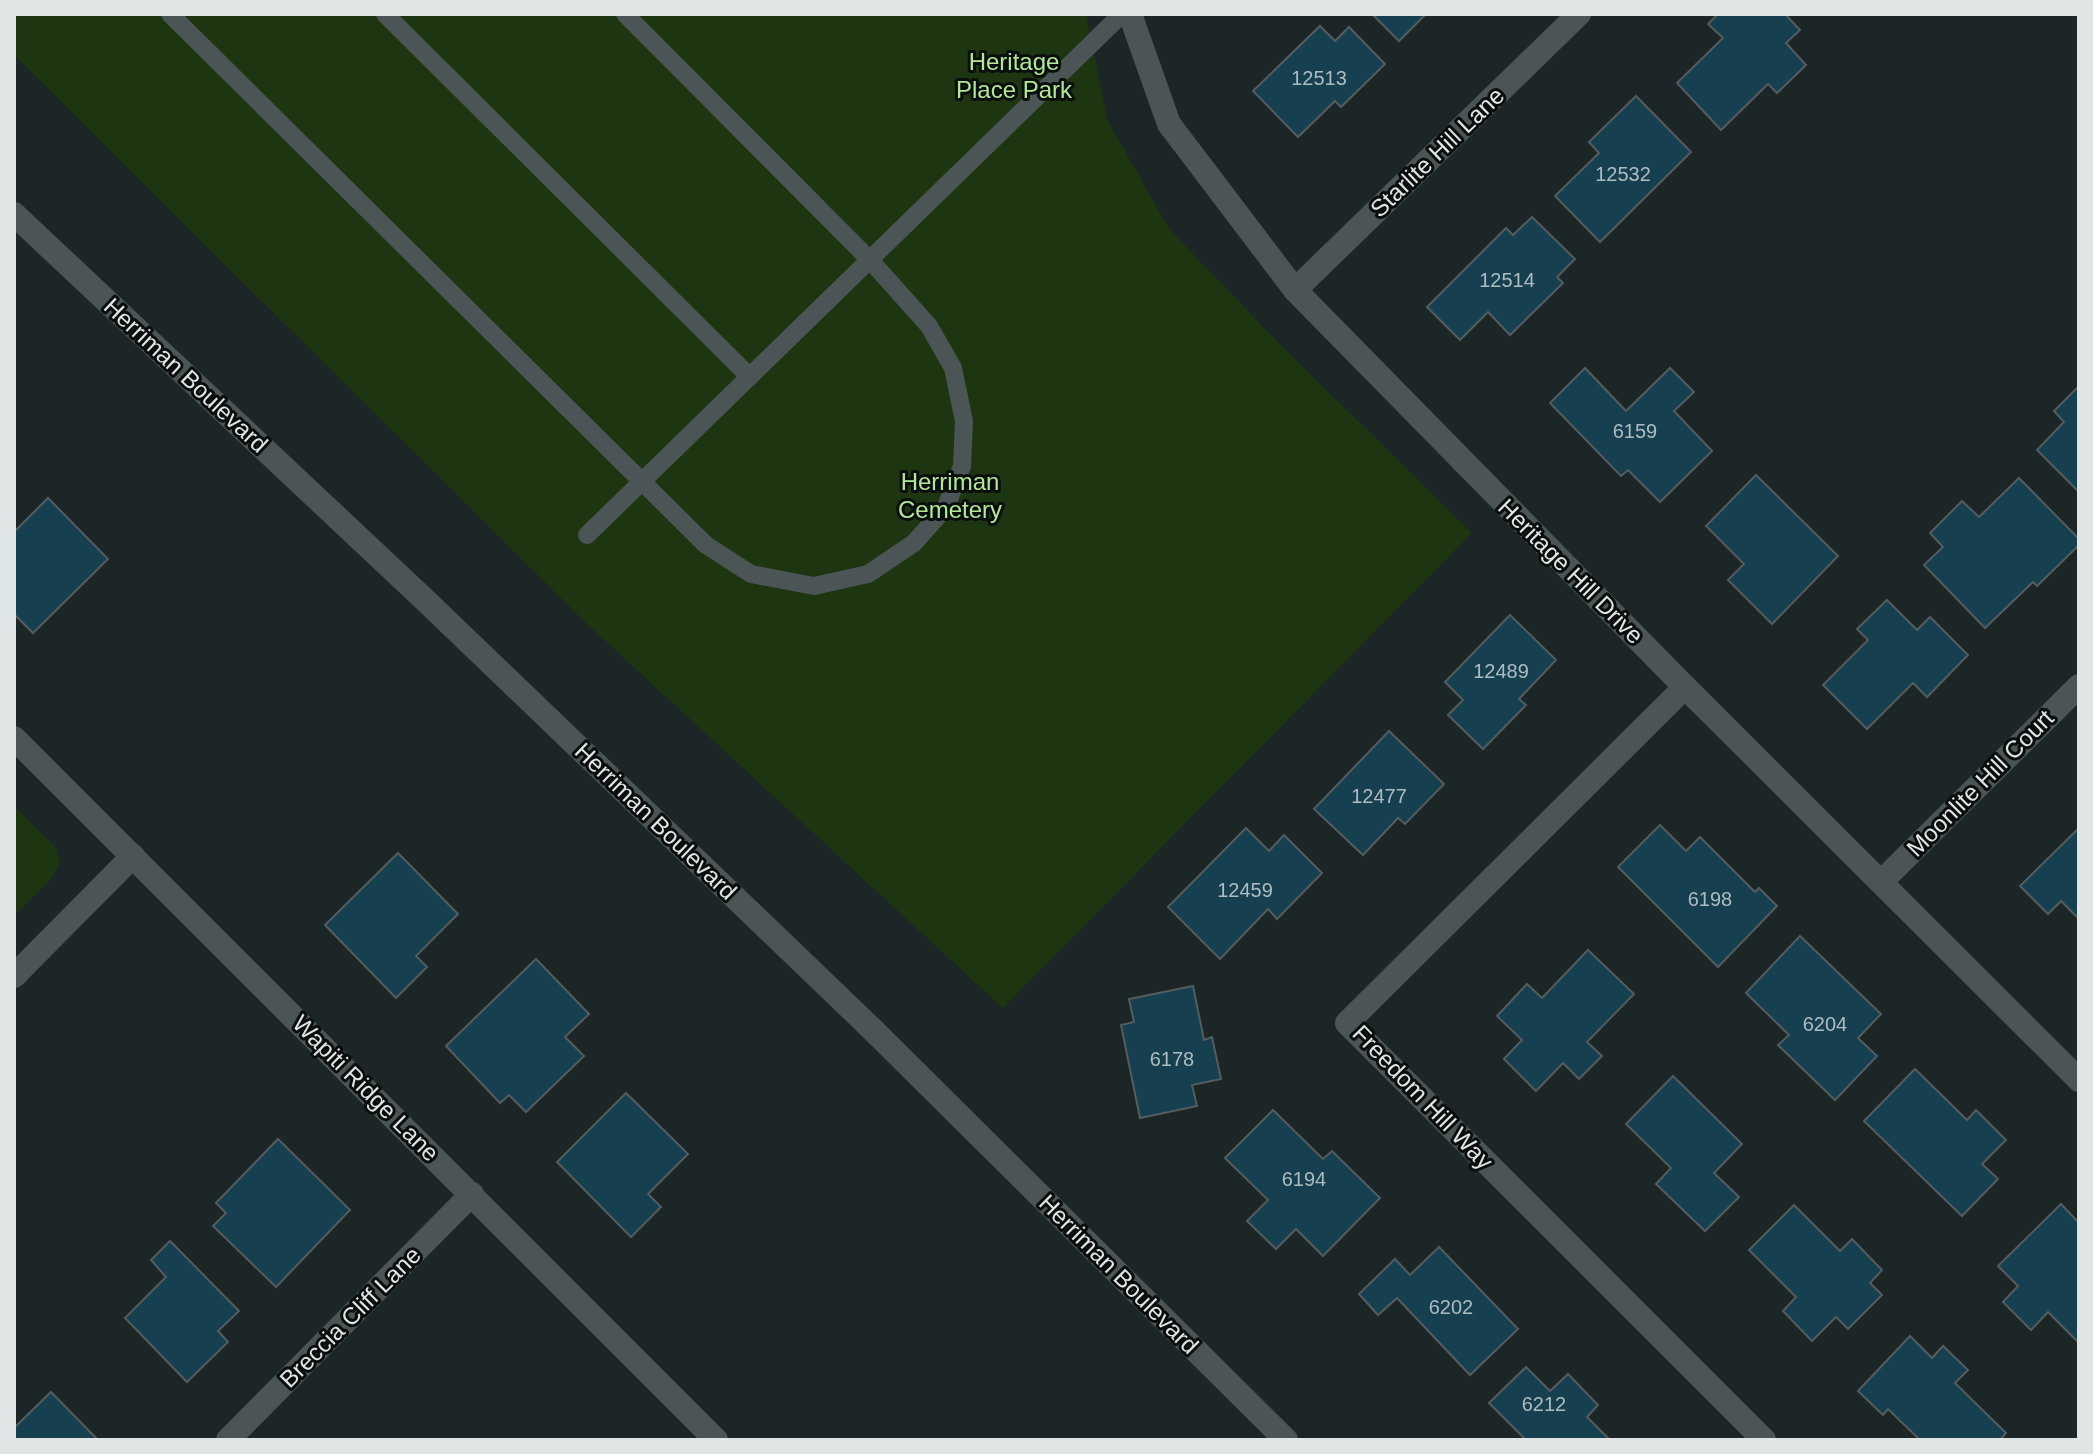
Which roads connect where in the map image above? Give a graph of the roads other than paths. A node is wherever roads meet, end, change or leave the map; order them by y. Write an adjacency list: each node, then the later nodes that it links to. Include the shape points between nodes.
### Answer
1 (170, 14): 11 (lane)
2 (385, 14): 10 (lane)
3 (625, 14): 8 (lane)
4 (1122, 14): 8 (lane)
5 (1130, 14): 9 (street, Heritage Hill Drive, via 1169,124)
6 (1579, 14): 9 (street, Starlite Hill Lane)
7 (14, 214): 23 (street, Herriman Boulevard, via 873,1030)
8 (870, 260): 10 (lane); 11 (lane, via 929,326 953,368 964,421 962,466 946,507 914,543 868,574 814,586 751,574 706,545)
9 (1295, 290): 14 (street, Heritage Hill Drive)
10 (750, 377): 11 (lane)
11 (642, 482): 12 (lane)
12 (587, 535)
13 (2079, 686): 17 (street, Moonlite Hill Court)
14 (1685, 687): 17 (street, Heritage Hill Drive); 24 (street, Freedom Hill Way, via 1347,1023)
15 (14, 738): 16 (street, Wapiti Ridge Lane)
16 (133, 856): 18 (street); 20 (street, Wapiti Ridge Lane)
17 (1882, 881): 19 (street, Heritage Hill Drive)
18 (14, 976)
19 (2079, 1080)
20 (472, 1194): 21 (street, Breccia Cliff Lane); 22 (street, Wapiti Ridge Lane)
21 (228, 1440)
22 (716, 1440)
23 (1286, 1440)
24 (1764, 1440)

